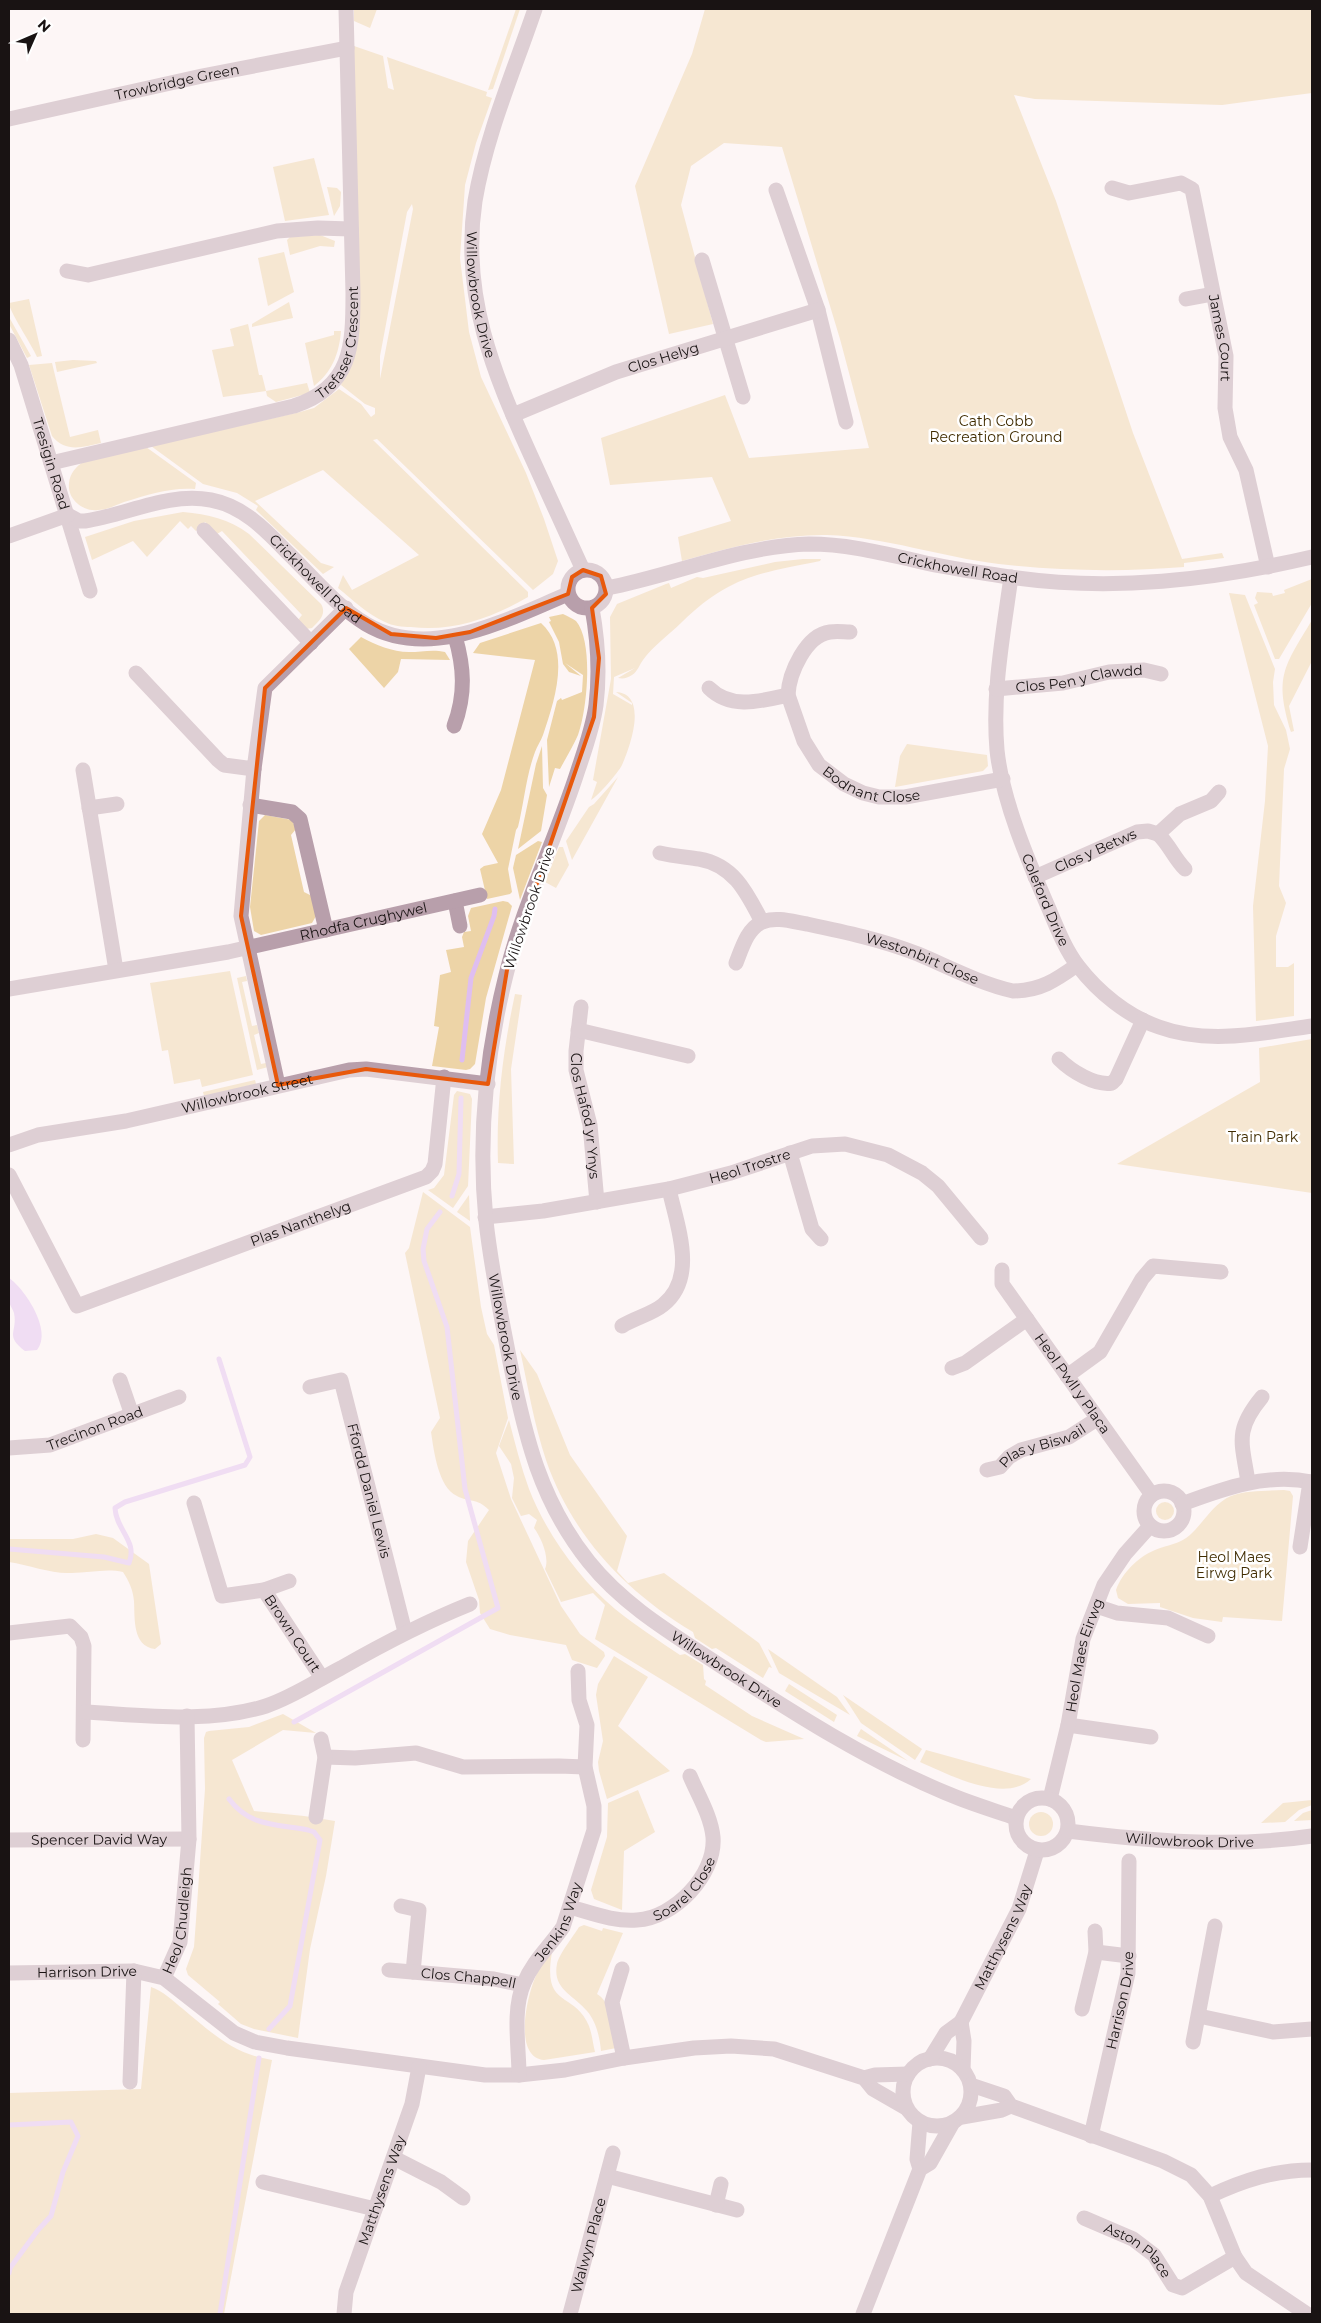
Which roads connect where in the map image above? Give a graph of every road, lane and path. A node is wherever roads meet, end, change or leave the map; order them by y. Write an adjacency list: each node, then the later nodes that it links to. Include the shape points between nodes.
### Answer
1 (346, 9): 3 (street, Trefaser Crescent)
2 (535, 9): 16 (street, Willowbrook Drive, via 484,160 472,230 473,281 478,314 495,373)
3 (347, 48): 4 (street, Trowbridge Green); 7 (street, Trefaser Crescent)
4 (9, 119)
5 (1112, 188): 10 (street, James Court, via 1129,193 1181,183 1192,189)
6 (776, 190): 12 (street)
7 (351, 229): 9 (street, via 277,231 88,275); 18 (street, Trefaser Crescent, via 353,333 342,371 326,390 294,406)
8 (702, 260): 13 (street)
9 (68, 271)
10 (1214, 294): 11 (street); 23 (street, James Court, via 1226,356 1225,408 1230,437 1246,470)
11 (1186, 299)
12 (818, 310): 13 (street, Clos Helyg); 17 (street)
13 (725, 339): 15 (street); 16 (street, Clos Helyg, via 616,372)
14 (9, 340): 18 (street, Tresigin Road, via 21,365)
15 (743, 397)
16 (512, 415): 24 (street, Willowbrook Drive)
17 (846, 422)
18 (51, 463): 19 (street, Tresigin Road)
19 (68, 515): 21 (street); 27 (street, Tresigin Road); 29 (street, Crickhowell Road, via 85,521 176,499 200,498 225,504 258,524)
20 (204, 530): 33 (street)
21 (9, 536)
22 (1312, 557): 23 (street, Crickhowell Road)
23 (1268, 567): 25 (street, Crickhowell Road, via 1209,577 1130,584)
24 (583, 570): 26 (street, via 601,576); 28 (street, via 572,577)
25 (1011, 577): 26 (street, Crickhowell Road, via 914,561 876,551 809,544 741,554); 37 (street, Coleford Drive)
26 (607, 588): 30 (street, via 603,600)
27 (90, 591)
28 (568, 594): 30 (street, via 580,608); 32 (street, Crickhowell Road)
29 (346, 608): 32 (street, Crickhowell Road, via 370,626 391,634 420,638); 33 (street)
30 (592, 608): 68 (street, Willowbrook Drive, via 599,658 594,717 573,787 527,906 510,961 492,1042)
31 (850, 632): 38 (street, via 829,632 811,643 794,669)
32 (455, 636): 39 (street, via 463,672)
33 (311, 643): 40 (street, via 265,688)
34 (136, 673): 40 (street, via 224,765)
35 (1161, 674): 37 (street, Clos Pen y Clawdd, via 1144,670 1109,672 1063,683)
36 (709, 688): 38 (street, via 719,698 735,702)
37 (996, 689): 42 (street, Coleford Drive, via 997,752)
38 (788, 695): 42 (street, Bodnant Close, via 804,741 819,765 844,784 863,793 905,797)
39 (454, 726)
40 (254, 769): 45 (street)
41 (83, 770): 46 (street)
42 (1002, 779): 50 (street, Coleford Drive)
43 (1219, 792): 47 (street, Clos y Betws, via 1211,801 1180,814)
44 (117, 804): 46 (street)
45 (250, 805): 55 (street, via 292,812 300,819); 56 (street, via 241,916)
46 (89, 808): 59 (street)
47 (1158, 834): 49 (street, Clos y Betws); 50 (street, Clos y Betws, via 1137,832)
48 (660, 853): 53 (street, via 712,862 726,870 746,891)
49 (1185, 869)
50 (1035, 877): 58 (street, Coleford Drive)
51 (480, 896): 52 (street, Rhodfa Crughywel)
52 (455, 901): 54 (street); 55 (street, Rhodfa Crughywel)
53 (762, 922): 57 (street, via 746,938); 58 (street, Westonbirt Close, via 786,920 873,939 1014,991 1042,987)
54 (460, 926)
55 (326, 930): 56 (street, Rhodfa Crughywel)
56 (247, 948): 59 (street, Rhodfa Crughywel); 69 (street)
57 (736, 963)
58 (1077, 965): 62 (street, Coleford Drive, via 1115,1003)
59 (116, 970): 60 (street, Rhodfa Crughywel)
60 (9, 988)
61 (582, 1007): 64 (street, Clos Hafod yr Ynys)
62 (1143, 1020): 63 (street, Coleford Drive, via 1197,1036 1228,1037); 66 (street, via 1112,1083 1104,1084 1068,1069)
63 (1312, 1026)
64 (578, 1030): 65 (street, Clos Hafod yr Ynys); 74 (street, Clos Hafod yr Ynys, via 576,1070 590,1125)
65 (688, 1056)
66 (1059, 1059)
67 (444, 1077): 68 (street, Willowbrook Street); 69 (street, Willowbrook Street, via 366,1069); 72 (street, Plas Nanthelyg, via 435,1164 426,1177 77,1306)
68 (488, 1084): 75 (street, Willowbrook Drive, via 483,1154)
69 (278, 1085): 70 (street, Willowbrook Street, via 126,1121 38,1135)
70 (9, 1145)
71 (790, 1153): 73 (street, Heol Trostre); 76 (street, Heol Trostre, via 812,1146 836,1144 888,1155 922,1173 938,1186); 77 (street, via 812,1229)
72 (9, 1175)
73 (669, 1189): 74 (street, Heol Trostre); 81 (street, via 683,1259 679,1287 661,1306)
74 (597, 1202): 75 (street, Heol Trostre)
75 (485, 1217): 119 (street, Willowbrook Drive, via 514,1381 537,1473 561,1522 602,1577 652,1620 860,1752 948,1794)
76 (981, 1238)
77 (820, 1239)
78 (1002, 1270): 80 (street, Heol Pwll y Placa, via 1002,1284)
79 (1221, 1272): 83 (street, via 1153,1266 1100,1352)
80 (1027, 1319): 82 (street, via 965,1363); 83 (street, Heol Pwll y Placa)
81 (622, 1326)
82 (952, 1368)
83 (1067, 1376): 89 (street, Heol Pwll y Placa)
84 (120, 1380): 88 (street)
85 (310, 1387): 103 (street, Ffordd Daniel Lewis, via 341,1380)
86 (179, 1397): 88 (street, Trecinon Road)
87 (1262, 1397): 92 (street, via 1250,1410 1242,1429)
88 (132, 1415): 90 (street, Trecinon Road, via 50,1445)
89 (1097, 1419): 91 (street, Plas y Biswail, via 1069,1437 1021,1450 1000,1467); 94 (street, Heol Pwll y Placa)
90 (9, 1448)
91 (987, 1470)
92 (1248, 1482): 93 (street, via 1280,1479); 96 (street)
93 (1311, 1482): 98 (street)
94 (1152, 1495): 96 (street, via 1167,1491); 97 (street, via 1144,1506 1144,1515)
95 (194, 1503): 100 (street, Brown Court, via 222,1596)
96 (1182, 1504): 97 (street, via 1184,1516 1174,1528 1162,1532)
97 (1150, 1526): 102 (street, Heol Maes Eirwg, via 1114,1569)
98 (1300, 1547)
99 (290, 1581): 100 (street, Brown Court)
100 (264, 1590): 107 (street, Brown Court)
101 (470, 1604): 103 (street)
102 (1096, 1606): 105 (street, via 1117,1613 1168,1618); 110 (street, Heol Maes Eirwg, via 1083,1639)
103 (404, 1632): 107 (street)
104 (9, 1633): 108 (street, via 61,1626 76,1630 84,1646)
105 (1208, 1636)
106 (578, 1670): 115 (street, Jenkins Way, via 578,1700 587,1726)
107 (322, 1678): 109 (street, via 296,1694 266,1706 234,1713)
108 (84, 1712): 109 (street); 113 (street)
109 (187, 1716): 122 (street, Heol Chudleigh)
110 (1068, 1725): 111 (street); 117 (street, Heol Maes Eirwg)
111 (1151, 1737)
112 (321, 1739): 114 (street)
113 (84, 1740)
114 (325, 1757): 115 (street, via 416,1753 463,1767); 118 (street)
115 (585, 1767): 127 (street, Jenkins Way, via 594,1806 594,1830)
116 (690, 1776): 127 (street, Soarel Close, via 711,1825 713,1839 706,1870 697,1884 668,1910 653,1918 612,1919)
117 (1050, 1799): 119 (street, via 1031,1800); 120 (street, via 1063,1808)
118 (316, 1817)
119 (1016, 1818): 124 (street, via 1019,1837)
120 (1068, 1831): 121 (street, Willowbrook Drive, via 1192,1841 1269,1841); 124 (street, via 1053,1848)
121 (1312, 1836)
122 (189, 1839): 123 (street, Spencer David Way); 137 (street, Heol Chudleigh, via 180,1942)
123 (9, 1840)
124 (1037, 1850): 141 (street, Matthysens Way, via 1019,1909)
125 (1129, 1861): 131 (street, Harrison Drive)
126 (401, 1906): 135 (street, Clos Chappell, via 419,1910)
127 (570, 1907): 138 (street, Jenkins Way, via 556,1938 543,1950)
128 (1215, 1926): 140 (street)
129 (1095, 1931): 130 (street)
130 (1096, 1952): 131 (street); 139 (street)
131 (1129, 1956): 157 (street, Harrison Drive, via 1128,1973)
132 (389, 1970): 135 (street, Clos Chappell)
133 (622, 1970): 144 (street, via 612,2002)
134 (134, 1971): 136 (street, Harrison Drive); 137 (street, Harrison Drive); 151 (street)
135 (413, 1972): 138 (street, Clos Chappell)
136 (9, 1973)
137 (164, 1978): 146 (street, Heol Chudleigh, via 234,2033 255,2042)
138 (523, 1985): 149 (street, Jenkins Way, via 518,2010)
139 (1082, 2009)
140 (1199, 2016): 142 (street, via 1273,2032); 143 (street)
141 (960, 2022): 145 (street, Matthysens Way, via 946,2033); 147 (street, via 964,2041)
142 (1312, 2029)
143 (1193, 2042)
144 (624, 2058): 149 (street, Heol Chudleigh); 150 (street, Heol Chudleigh, via 694,2048 774,2049)
145 (930, 2058): 147 (street, via 948,2059); 148 (street, Matthysens Way, via 916,2065)
146 (419, 2067): 149 (street, Heol Chudleigh, via 485,2075); 159 (street, Matthysens Way, via 412,2104)
147 (963, 2070): 152 (street)
148 (908, 2074): 150 (street); 154 (street, via 902,2097)
149 (519, 2075)
150 (864, 2078): 154 (street, via 873,2089)
151 (130, 2082)
152 (971, 2085): 153 (street, via 1004,2096); 155 (street, via 969,2107)
153 (1011, 2106): 155 (street); 157 (street)
154 (906, 2108): 156 (street)
155 (957, 2120): 156 (street, via 940,2127); 160 (street, via 930,2163)
156 (920, 2122): 160 (street, via 917,2159)
157 (1090, 2136): 165 (street, via 1163,2161 1191,2175)
158 (613, 2153): 162 (street, Walwyn Place)
159 (394, 2158): 166 (street, via 441,2182); 168 (street, Matthysens Way)
160 (920, 2169): 174 (street)
161 (1312, 2170): 165 (street, via 1243,2180)
162 (607, 2176): 167 (street); 173 (street, Walwyn Place)
163 (263, 2182): 168 (street)
164 (721, 2184): 167 (street)
165 (1210, 2196): 171 (street)
166 (463, 2198)
167 (716, 2205): 169 (street)
168 (375, 2209): 172 (street, Matthysens Way, via 346,2292)
169 (737, 2210)
170 (1084, 2218): 171 (street, Aston Place, via 1133,2239 1154,2255 1173,2285 1182,2288)
171 (1235, 2257): 175 (street, via 1246,2273)
172 (344, 2314)
173 (570, 2314)
174 (863, 2314)
175 (1307, 2314)

